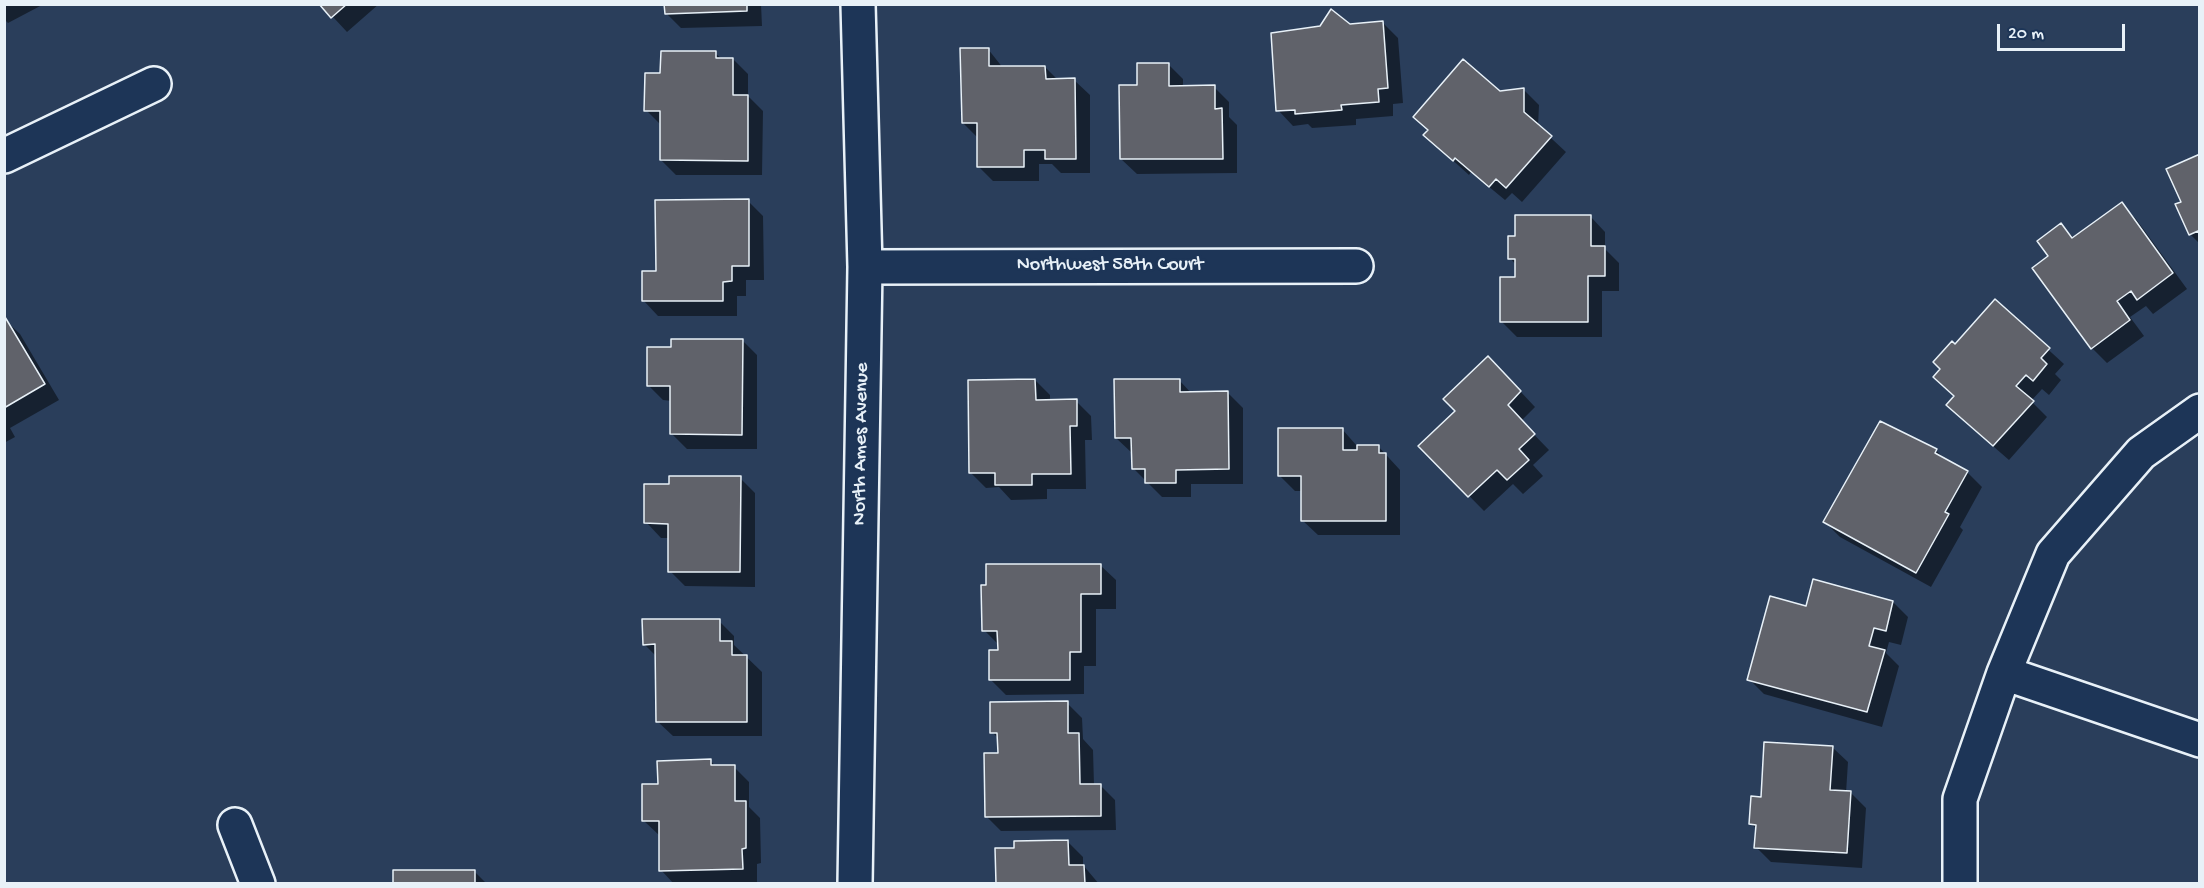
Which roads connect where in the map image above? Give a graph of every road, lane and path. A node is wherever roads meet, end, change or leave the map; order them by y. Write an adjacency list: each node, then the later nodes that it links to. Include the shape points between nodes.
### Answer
1 (858, 4): 5 (street, North Ames Avenue)
2 (154, 84): 3 (street)
3 (4, 156)
4 (1356, 266): 5 (street, Northwest 58th Court)
5 (865, 267): 11 (street, North Ames Avenue)
6 (2199, 411): 7 (street, via 2142,453 2054,554)
7 (2004, 673): 8 (street); 12 (street, via 1960,799)
8 (2199, 740)
9 (235, 825): 10 (street)
10 (258, 884)
11 (855, 884)
12 (1960, 884)

